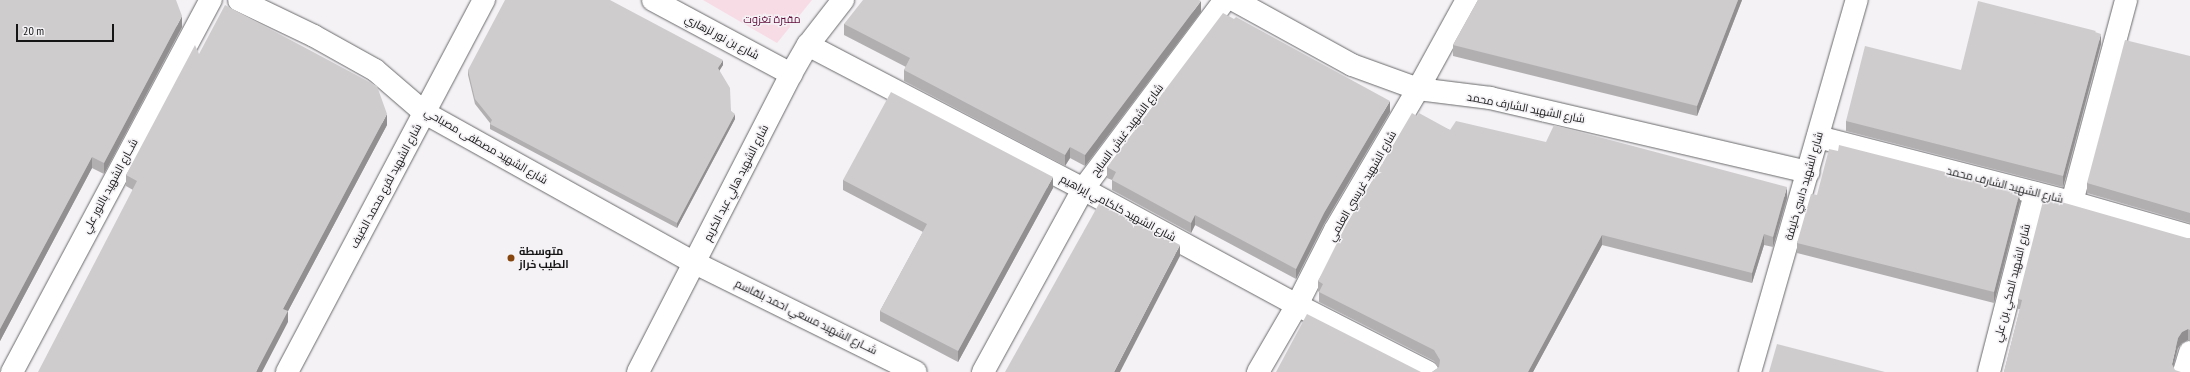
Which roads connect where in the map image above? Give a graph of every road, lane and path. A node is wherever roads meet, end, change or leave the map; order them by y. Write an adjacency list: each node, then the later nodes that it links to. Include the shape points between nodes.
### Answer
1 (211, 0): 24 (street, شــارع الشهيد بالنور علي)
2 (239, 0): 14 (street, شارع الشهيد مصطفى مصباحي, via 314,36 375,70)
3 (484, 0): 14 (street, شارع الشهيد لقرع محمد الضيف)
4 (653, 0): 12 (street, شارع بن نور لزهاري)
5 (843, 0): 11 (street, شارع الشهيد هالي عبد الكريم)
6 (1225, 0): 17 (street, شارع الشهيد غبش السايح)
7 (1234, 0): 13 (street, شارع الشهيد الشارف محمد, via 1352,65)
8 (1467, 0): 13 (street, شارع الشهيد غريسي العلمي)
9 (1857, 0): 15 (street, شارع الشهيد داسي خليفة)
10 (2126, 0): 19 (street)
11 (808, 45): 12 (street, شارع الشهيد هالي عبد الكريم); 17 (street, شارع الشهيد كلكامي إبراهيم)
12 (791, 74): 21 (street, شارع الشهيد هالي عبد الكريم)
13 (1418, 89): 16 (street, شارع الشهيد الشارف محمد, via 1490,98); 22 (street, شارع الشهيد غريسي العلمي, via 1335,230)
14 (425, 113): 21 (street, شارع الشهيد مصطفى مصباحي); 25 (street, شارع الشهيد لقرع محمد الضيف)
15 (1818, 137): 16 (street, شارع الشهيد داسي خليفة); 18 (street, شارع الشهيد الشارف محمد)
16 (1809, 172): 31 (street, شارع الشهيد داسي خليفة)
17 (1083, 189): 22 (street, شارع الشهيد كلكامي إبراهيم); 28 (street, شارع الشهيد غبش السايح)
18 (2034, 193): 19 (street, شارع الشهيد الشارف محمد); 32 (street, شارع الشهيد المكي بن علي)
19 (2072, 202): 20 (street, شارع الشهيد الشارف محمد)
20 (2190, 236)
21 (696, 263): 26 (street, شارع الشهيد هالي عبد الكريم); 27 (street, شــارع الشهيد مسعي احمد بلقاسم)
22 (1296, 305): 29 (street, شارع الشهيد غريسي العلمي); 30 (street, شارع الشهيد كلكامي إبراهيم)
23 (2190, 352): 33 (street)
24 (12, 372)
25 (287, 372)
26 (638, 372)
27 (916, 372)
28 (983, 372)
29 (1258, 372)
30 (1428, 372)
31 (1750, 372)
32 (1989, 372)
33 (2184, 372)

